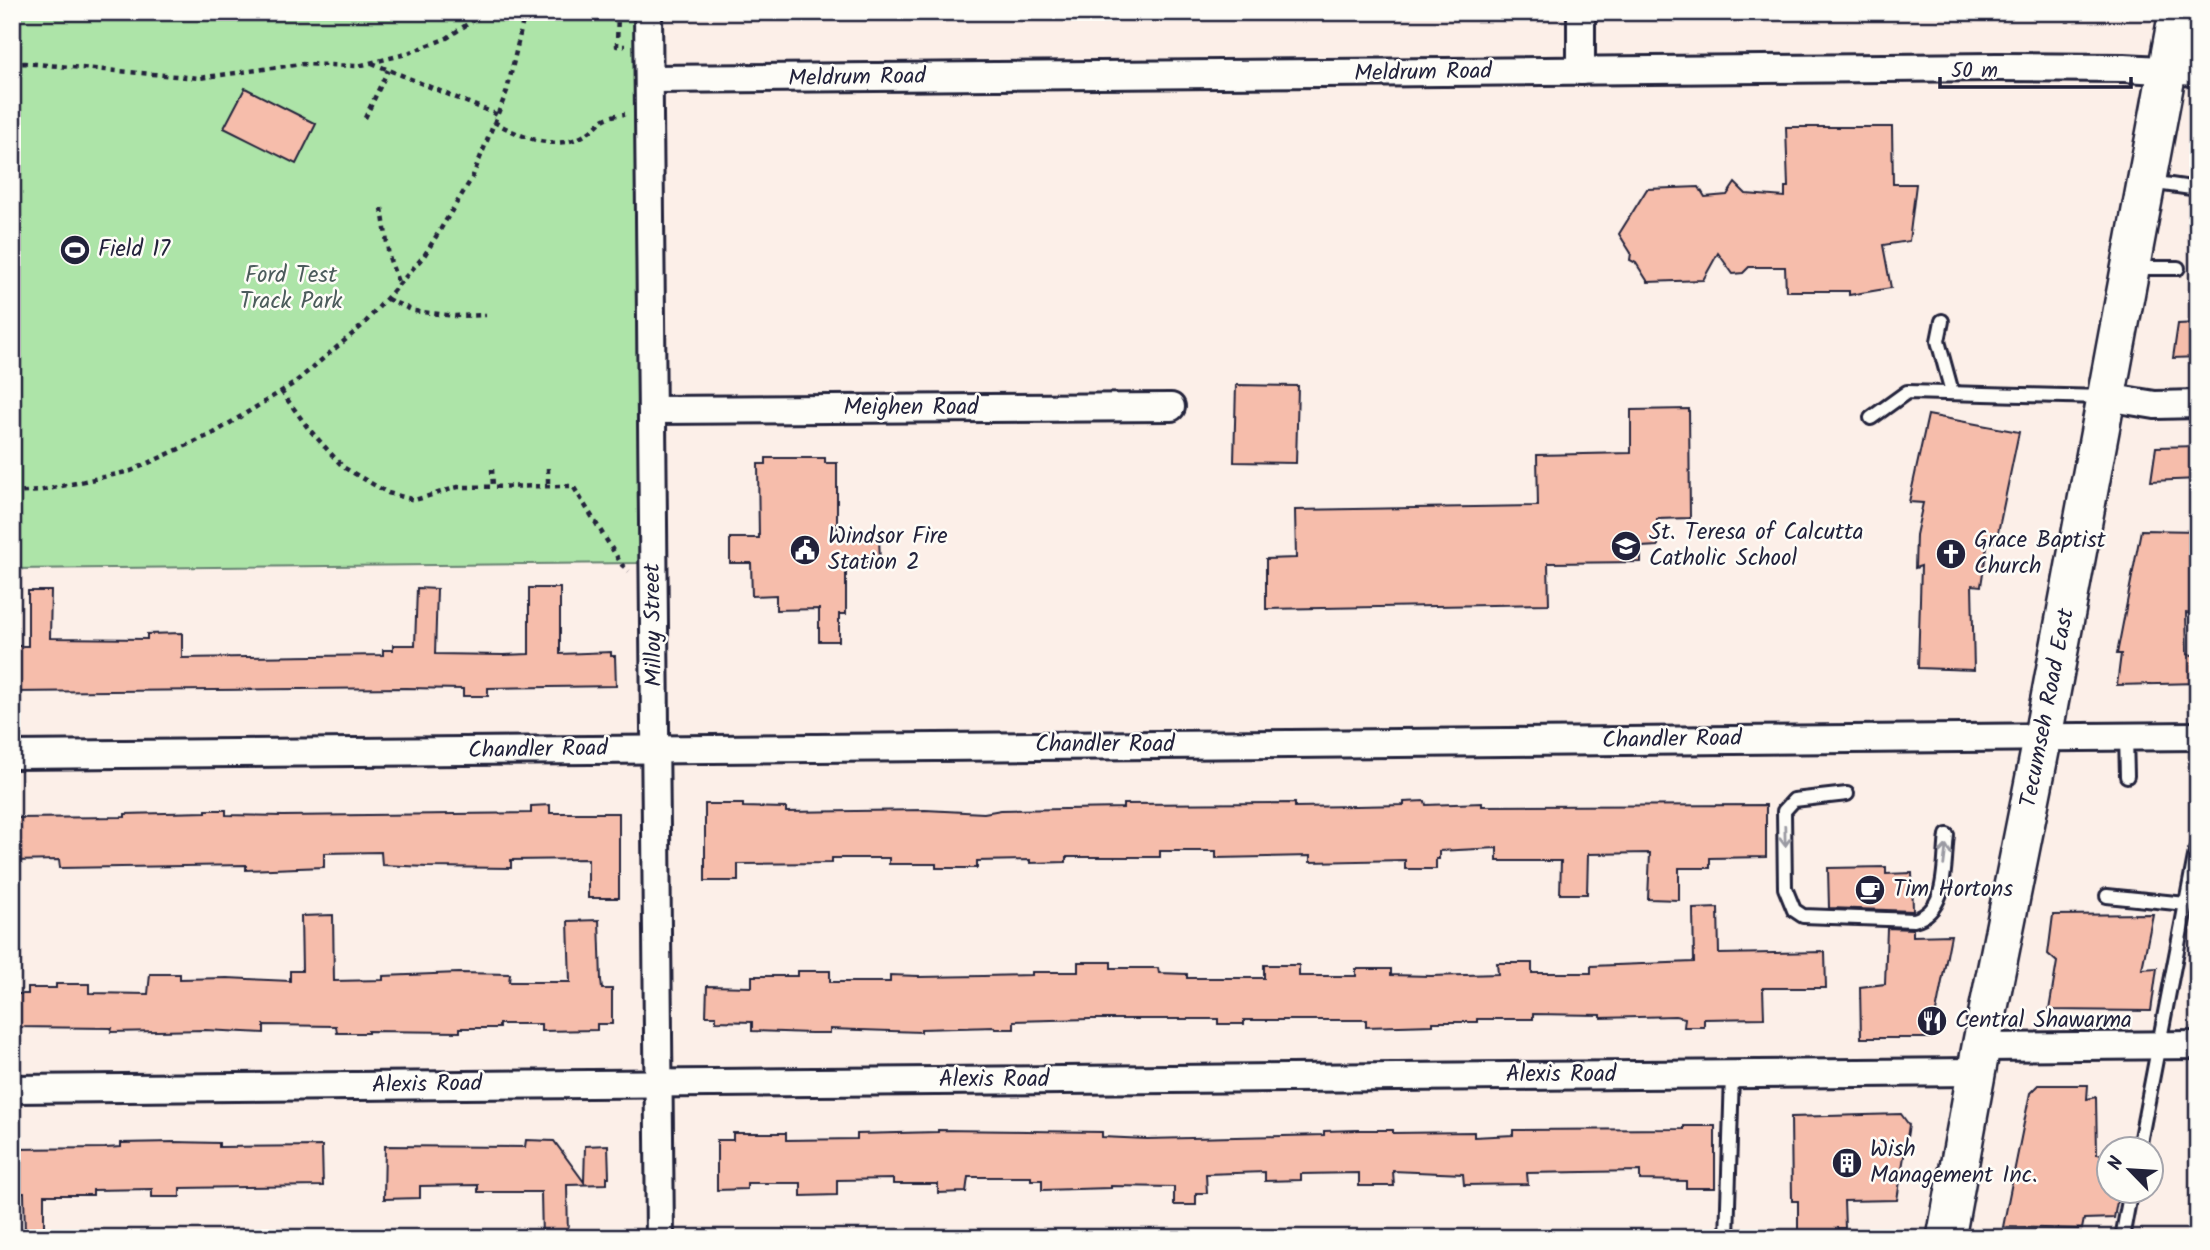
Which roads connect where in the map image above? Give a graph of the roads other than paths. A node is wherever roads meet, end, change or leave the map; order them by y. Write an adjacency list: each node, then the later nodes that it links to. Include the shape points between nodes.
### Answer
1 (648, 12): 6 (street, Milloy Street)
2 (1581, 12): 4 (street)
3 (2178, 12): 5 (main road, Tecumseh Road East)
4 (1581, 71): 5 (street, Meldrum Road, via 1998,67); 6 (street, Meldrum Road)
5 (2183, 71): 7 (main road, Tecumseh Road East)
6 (649, 79): 16 (street, Milloy Street)
7 (2147, 181): 8 (lane); 9 (main road, Tecumseh Road East)
8 (2198, 189)
9 (2130, 268): 10 (lane); 13 (main road, Tecumseh Road East)
10 (2178, 268)
11 (1942, 321): 12 (lane, via 1938,341)
12 (1952, 392): 13 (lane); 17 (lane, via 1907,392)
13 (2106, 397): 14 (street, via 2155,405); 18 (main road, Tecumseh Road East)
14 (2198, 404)
15 (1171, 407): 16 (street, Meighen Road)
16 (652, 410): 21 (street, Milloy Street)
17 (1871, 418)
18 (2043, 736): 19 (street, Chandler Road); 21 (street, Chandler Road); 31 (main road, Tecumseh Road East)
19 (2126, 736): 20 (street, Chandler Road); 23 (lane)
20 (2198, 736)
21 (655, 749): 22 (street, Chandler Road); 33 (street, Milloy Street)
22 (12, 755)
23 (2127, 776)
24 (1847, 794): 25 (lane, one-way to 25, via 1794,800 1784,811 1785,888 1794,910 1803,916 1924,917 1940,897)
25 (1947, 835)
26 (2198, 841): 28 (lane)
27 (2107, 897): 28 (lane)
28 (2186, 904): 29 (lane)
29 (2159, 1045): 30 (street, Alexis Road); 31 (street, Alexis Road); 35 (lane)
30 (2198, 1045)
31 (1979, 1059): 32 (street, Alexis Road); 39 (main road, Tecumseh Road East)
32 (1732, 1074): 33 (street, Alexis Road); 38 (lane)
33 (659, 1083): 34 (street, Alexis Road); 37 (street, Milloy Street)
34 (12, 1089)
35 (2142, 1134)
36 (2129, 1204): 40 (lane)
37 (660, 1238)
38 (1727, 1238)
39 (1946, 1238)
40 (2122, 1238)

